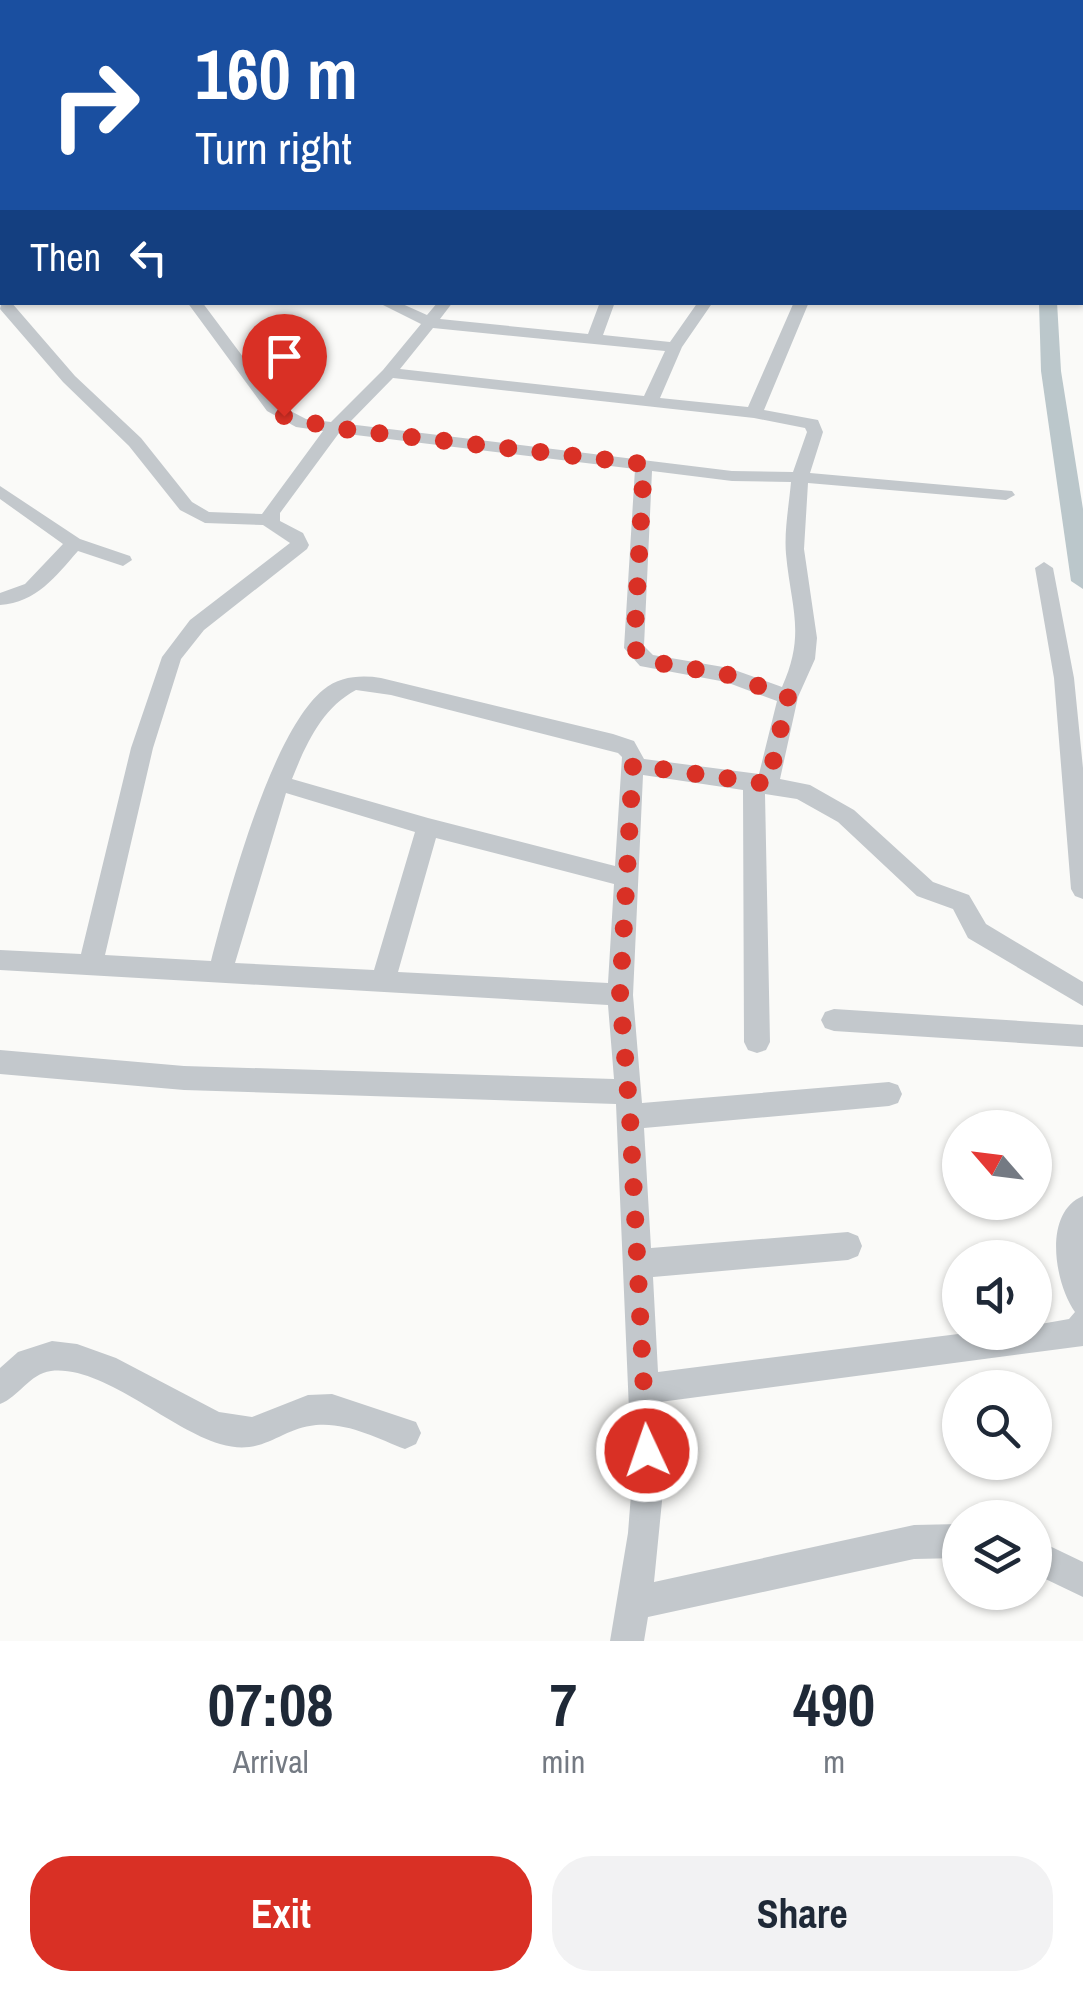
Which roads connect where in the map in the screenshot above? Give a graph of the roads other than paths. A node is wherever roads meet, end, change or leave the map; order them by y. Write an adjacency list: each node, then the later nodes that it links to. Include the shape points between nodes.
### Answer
1 (6, 305): 19 (street, via 186,506 205,517)
2 (196, 305): 14 (street, via 273,408 302,423)
3 (391, 305): 8 (street)
4 (444, 305): 8 (street)
5 (607, 305): 9 (street)
6 (704, 305): 10 (street)
7 (801, 305): 13 (street)
8 (432, 323): 9 (street); 11 (street)
9 (594, 340): 10 (street)
10 (674, 347): 12 (street)
11 (389, 373): 12 (street); 14 (street)
12 (650, 401): 13 (street)
13 (754, 413): 16 (street, via 812,424)
14 (334, 428): 15 (street); 19 (street)
15 (644, 464): 16 (street); 24 (street, via 634,648 647,661 729,675)
16 (800, 477): 18 (street); 24 (street, via 794,549 805,659)
17 (0, 492): 20 (street)
18 (1006, 495)
19 (269, 520): 32 (street, via 300,545 197,625 172,656 142,748)
20 (74, 543): 21 (street); 23 (street, via 29,592)
21 (123, 560)
22 (1044, 568): 30 (street, via 1064,678)
23 (0, 598)
24 (788, 697): 26 (street)
25 (633, 765): 26 (street); 27 (street, via 626,747 613,742 350,683 322,703); 29 (street)
26 (761, 782): 36 (street, via 824,800 925,889 961,902 970,923 990,941); 39 (street)
27 (280, 783): 28 (street); 33 (street)
28 (428, 827): 29 (street); 34 (street)
29 (626, 878): 35 (street)
30 (1083, 889)
31 (0, 960): 32 (street)
32 (91, 964): 33 (street)
33 (220, 973): 34 (street)
34 (382, 984): 35 (street)
35 (620, 995): 42 (street)
36 (1083, 995)
37 (834, 1020): 38 (street)
38 (1083, 1036)
39 (758, 1042)
40 (0, 1062): 42 (street)
41 (889, 1094): 42 (street)
42 (629, 1105): 45 (street)
43 (1083, 1210): 46 (street, via 1074,1219 1070,1246)
44 (848, 1246): 45 (street)
45 (638, 1264): 49 (street)
46 (1083, 1302)
47 (1083, 1324): 49 (street, via 1078,1334)
48 (0, 1389): 50 (street, via 31,1361 64,1354 214,1427 244,1434 308,1411 335,1409)
49 (644, 1389): 54 (street, via 648,1481)
50 (405, 1433)
51 (942, 1541): 54 (street)
52 (1052, 1564): 53 (street)
53 (1083, 1580)
54 (635, 1604): 55 (street)
55 (627, 1641)

